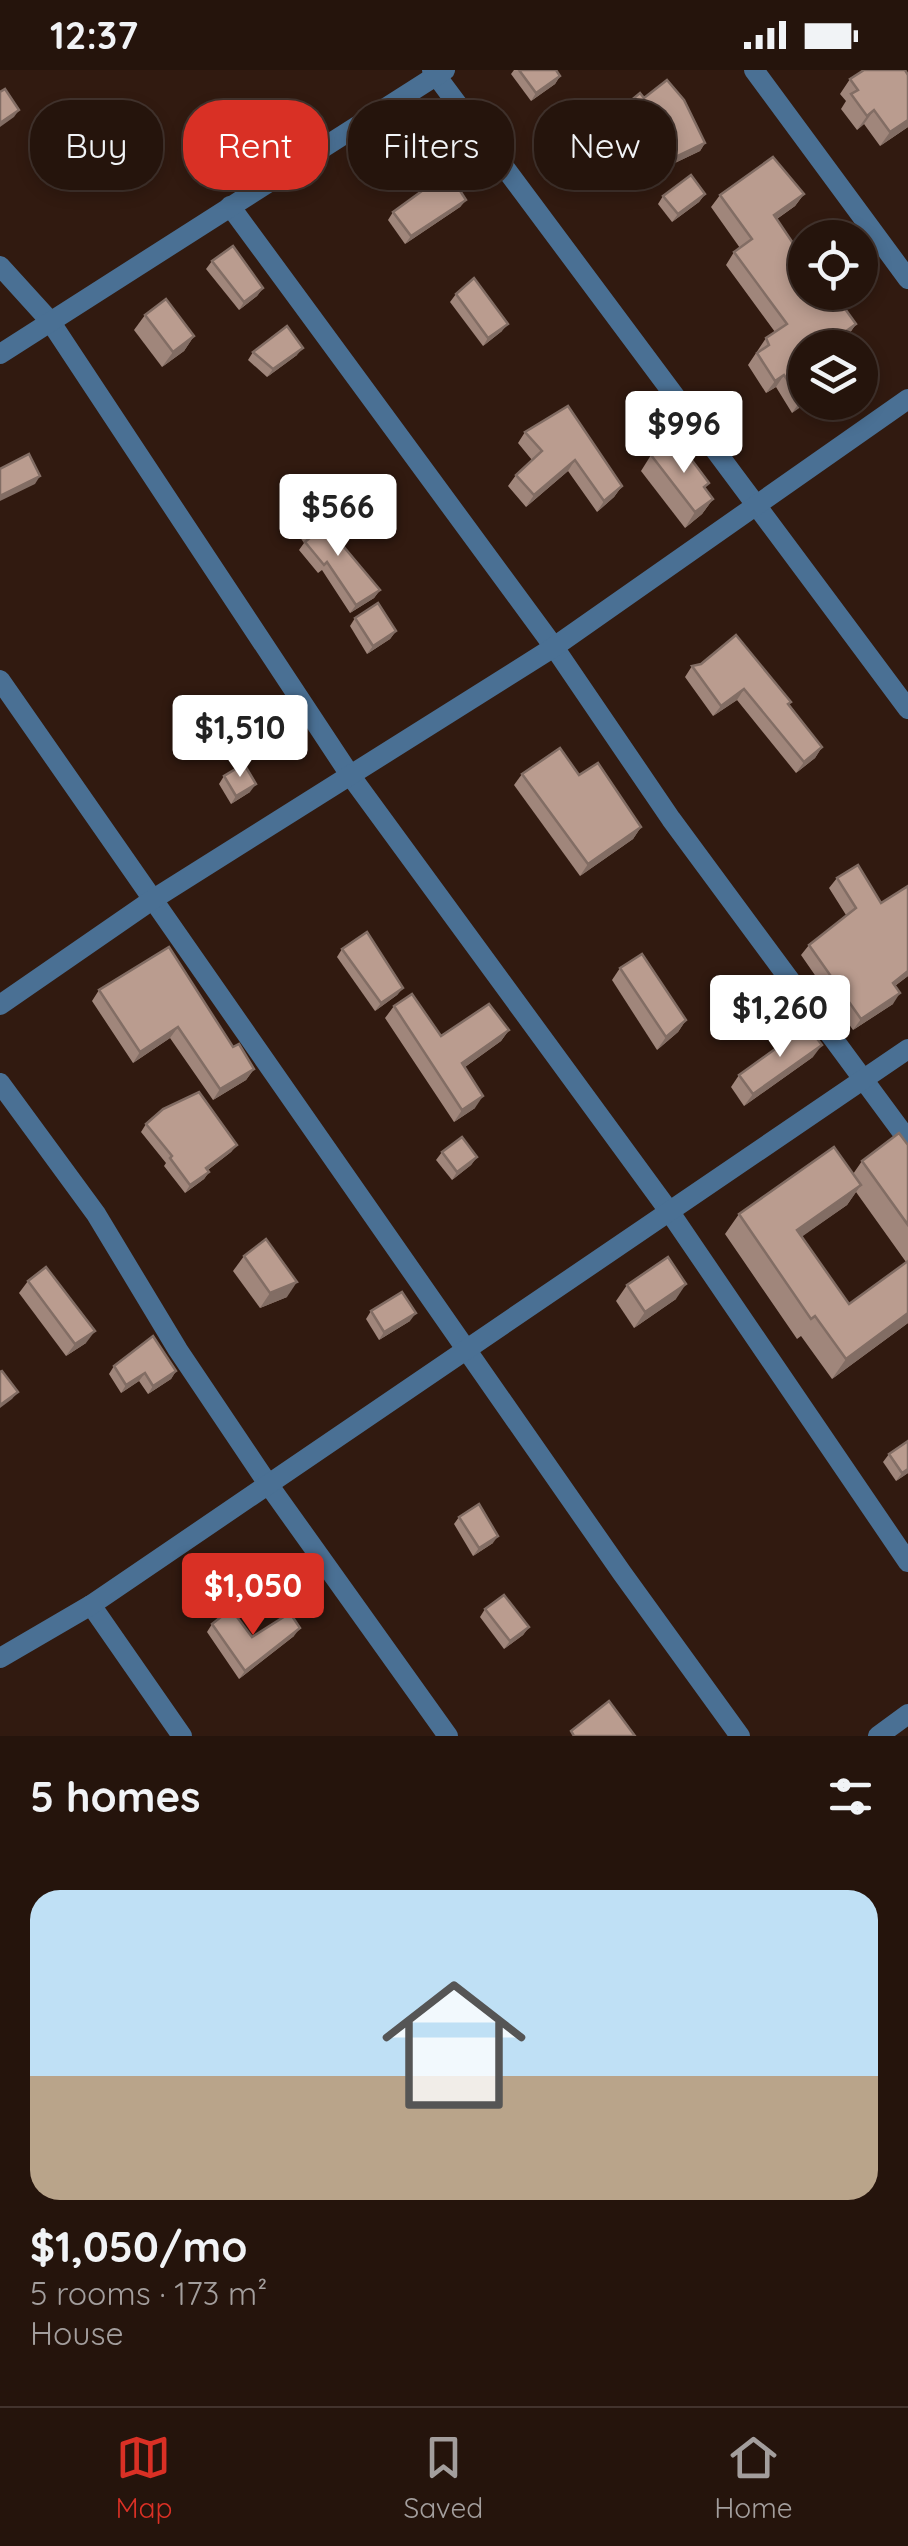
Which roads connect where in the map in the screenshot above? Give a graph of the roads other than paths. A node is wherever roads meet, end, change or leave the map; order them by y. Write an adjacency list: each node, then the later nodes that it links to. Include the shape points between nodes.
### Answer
1 (754, 70): 5 (street)
2 (438, 72): 3 (street); 9 (street)
3 (230, 206): 6 (street); 10 (street)
4 (0, 266): 6 (street)
5 (908, 279)
6 (50, 321): 7 (street); 13 (street)
7 (0, 354)
8 (908, 400): 9 (street)
9 (759, 507): 10 (street); 12 (street)
10 (554, 647): 13 (street); 17 (street, via 671,819)
11 (0, 680): 14 (street)
12 (908, 709)
13 (350, 775): 14 (street); 20 (street)
14 (152, 900): 15 (street); 21 (street)
15 (0, 1006)
16 (908, 1048): 17 (street)
17 (864, 1078): 19 (street); 20 (street)
18 (0, 1082): 22 (street, via 96,1214)
19 (908, 1140)
20 (669, 1212): 21 (street); 23 (street)
21 (468, 1348): 22 (street); 29 (street)
22 (268, 1484): 24 (street); 28 (street)
23 (908, 1562)
24 (91, 1605): 25 (street); 27 (street)
25 (0, 1658)
26 (908, 1714): 30 (street)
27 (182, 1736)
28 (448, 1736)
29 (740, 1736)
30 (878, 1736)

